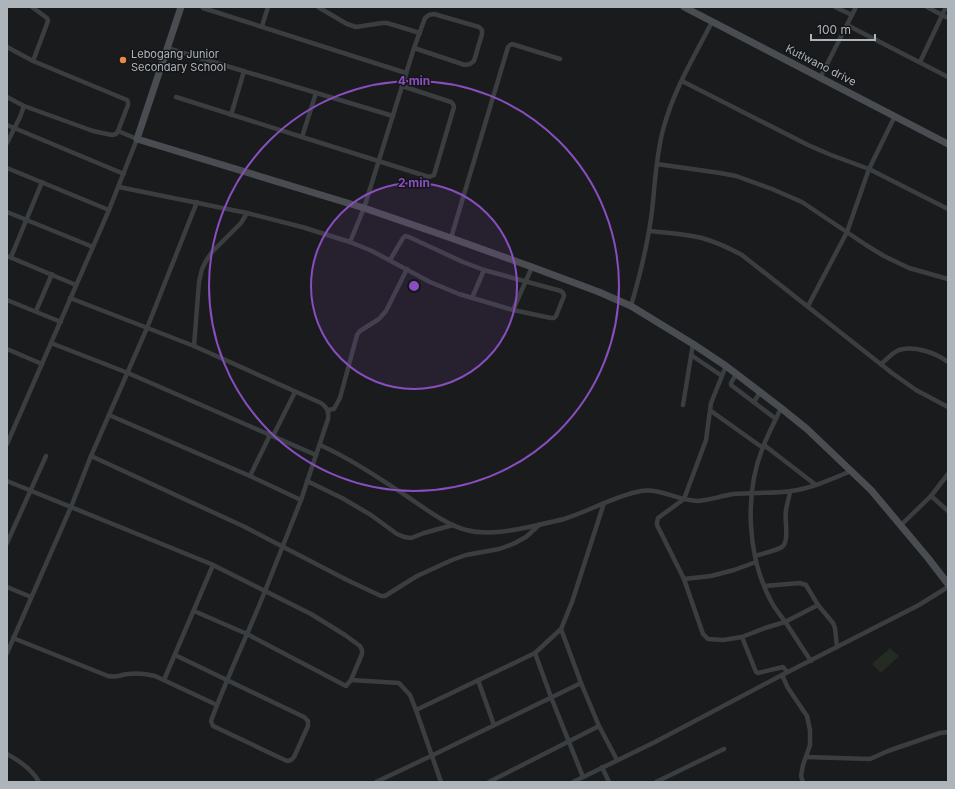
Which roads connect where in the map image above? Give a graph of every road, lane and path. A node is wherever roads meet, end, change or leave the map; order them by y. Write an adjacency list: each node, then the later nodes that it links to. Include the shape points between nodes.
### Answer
1 (32, 7): 22 (street, via 48,21)
2 (181, 7): 19 (street)
3 (268, 7): 16 (street)
4 (318, 7): 17 (street, via 356,27 387,23)
5 (684, 7): 14 (street, Kutlwano drive)
6 (835, 7): 11 (street)
7 (856, 7): 11 (street)
8 (927, 7): 12 (street)
9 (946, 7): 12 (street)
10 (203, 8): 16 (street)
11 (852, 15): 15 (street)
12 (942, 15): 13 (street); 23 (street)
13 (948, 18)
14 (712, 22): 27 (street, Kutlwano drive); 28 (street)
15 (847, 25): 23 (street); 27 (street)
16 (262, 26): 25 (street)
17 (420, 33): 20 (street); 20 (street, via 425,18 434,14 482,30 474,61 470,64 466,65)
18 (7, 47): 22 (street)
19 (167, 48): 24 (street); 41 (street)
20 (414, 48): 25 (street)
21 (560, 59): 60 (street, via 512,44 508,48)
22 (34, 61): 39 (street, via 127,100 128,104)
23 (920, 62): 26 (street)
24 (244, 71): 30 (street); 34 (street)
25 (406, 73): 29 (street)
26 (948, 77)
27 (820, 78): 36 (street, Kutlwano drive)
28 (682, 81): 45 (street, via 663,131); 47 (street, via 808,145)
29 (402, 86): 35 (street); 44 (street, via 453,104 434,175 429,178)
30 (316, 93): 35 (street); 40 (street)
31 (7, 97): 33 (street)
32 (176, 97): 34 (street)
33 (24, 106): 38 (street); 39 (street, via 98,133 112,135)
34 (231, 115): 40 (street)
35 (393, 116): 44 (street)
36 (895, 116): 43 (street, Kutlwano drive); 47 (street)
37 (7, 125): 38 (street)
38 (14, 128): 42 (street); 48 (street)
39 (118, 131): 41 (street)
40 (302, 137): 44 (street)
41 (137, 139): 48 (street); 52 (street)
42 (7, 143)
43 (948, 144)
44 (379, 162): 52 (street)
45 (657, 164): 58 (street); 59 (street, via 736,176 753,182 802,202)
46 (7, 168): 49 (street)
47 (869, 169): 53 (street); 59 (street)
48 (124, 174): 50 (street)
49 (42, 182): 54 (street); 57 (street)
50 (119, 187): 51 (street); 54 (street)
51 (197, 202): 56 (street); 80 (street)
52 (364, 208): 60 (street); 61 (street)
53 (948, 208)
54 (109, 210): 62 (street)
55 (7, 212): 57 (street)
56 (247, 213): 61 (street); 83 (street, via 241,223 212,252 202,269)
57 (26, 220): 62 (street); 63 (street)
58 (649, 231): 75 (street); 76 (street, via 703,238 722,245 742,255)
59 (847, 232): 69 (street, via 894,261); 76 (street)
60 (451, 238): 65 (street)
61 (350, 242): 64 (street)
62 (93, 247): 71 (street)
63 (9, 257): 68 (street)
64 (390, 260): 66 (street); 67 (street, via 405,236)
65 (532, 267): 70 (street); 75 (street)
66 (407, 269): 73 (street, via 430,282); 99 (street, via 386,311 357,335 340,398 334,409)
67 (484, 270): 70 (street); 73 (street)
68 (52, 274): 71 (street); 78 (street)
69 (948, 280)
70 (525, 281): 77 (street); 77 (street, via 564,293 556,316 551,318)
71 (76, 285): 72 (street)
72 (70, 298): 79 (street); 80 (street)
73 (472, 298): 77 (street)
74 (7, 300): 78 (street)
75 (631, 306): 82 (street)
76 (808, 306): 88 (street)
77 (512, 310)
78 (36, 311): 79 (street)
79 (60, 322): 81 (street)
80 (147, 328): 83 (street); 90 (street)
81 (51, 343): 87 (street); 90 (street)
82 (693, 344): 85 (street); 89 (street)
83 (194, 346): 93 (street)
84 (7, 349): 87 (street)
85 (691, 355): 92 (street); 96 (street)
86 (948, 362): 88 (street, via 929,352 902,349)
87 (42, 364): 104 (street)
88 (881, 364): 97 (street, via 916,390)
89 (726, 366): 91 (street); 92 (street)
90 (128, 373): 101 (street); 105 (street)
91 (736, 374): 94 (street); 95 (street, via 731,384)
92 (722, 376): 100 (street)
93 (295, 392): 99 (street, via 321,403); 105 (street)
94 (760, 392): 95 (street); 98 (street)
95 (754, 402): 102 (street)
96 (683, 405)
97 (948, 407)
98 (781, 408): 102 (street); 112 (street)
99 (328, 410): 107 (street, via 328,419)
100 (710, 411): 108 (street); 122 (street, via 706,440)
101 (109, 415): 111 (street); 114 (street)
102 (776, 419): 108 (street)
103 (7, 429): 104 (street)
104 (13, 431): 106 (street)
105 (272, 436): 109 (street); 114 (street)
106 (7, 444)
107 (320, 445): 109 (street); 128 (street, via 370,472)
108 (763, 446): 117 (street); 120 (street)
109 (316, 454): 115 (street)
110 (46, 456): 118 (street)
111 (91, 456): 125 (street); 131 (street)
112 (851, 470): 117 (street); 129 (street)
113 (948, 474): 121 (street)
114 (250, 476): 123 (street)
115 (307, 480): 123 (street); 128 (street, via 371,515 404,537 411,538)
116 (7, 481): 118 (street)
117 (816, 485): 119 (street)
118 (30, 490): 125 (street); 130 (street)
119 (790, 492): 120 (street); 132 (street, via 785,518 785,543 781,547)
120 (752, 493): 122 (street, via 698,501); 132 (street, via 750,512)
121 (931, 496): 126 (street); 129 (street)
122 (684, 499): 124 (street, via 655,491 643,491); 135 (street, via 658,518 657,525)
123 (301, 500): 131 (street)
124 (604, 503): 127 (street, via 565,518); 144 (street)
125 (71, 507): 134 (street); 140 (street)
126 (948, 510)
127 (540, 524): 128 (street, via 493,532 476,532); 131 (street, via 513,544 452,560 417,576 385,596 346,580)
128 (453, 525)
129 (901, 525): 136 (street)
130 (7, 544)
131 (283, 546): 139 (street)
132 (755, 556): 133 (street)
133 (756, 562): 135 (street, via 711,576); 137 (street)
134 (213, 566): 139 (street); 142 (street)
135 (684, 579): 146 (street, via 703,634 708,639)
136 (948, 585): 148 (street, via 920,605)
137 (764, 586): 141 (street, via 800,583 806,585); 143 (street, via 772,604)
138 (7, 587): 140 (street)
139 (265, 591): 145 (street); 157 (street, via 311,614 360,646 362,654)
140 (31, 597): 147 (street)
141 (818, 605): 143 (street); 148 (street, via 833,623)
142 (194, 611): 145 (street); 151 (street)
143 (785, 622): 146 (street); 152 (street)
144 (561, 629): 150 (street); 159 (street)
145 (247, 634): 156 (street); 157 (street, via 346,686)
146 (742, 637): 153 (street, via 756,672 783,667)
147 (11, 640): 149 (street); 155 (street, via 108,676 146,674)
148 (837, 647): 152 (street)
149 (7, 653)
150 (535, 653): 158 (street); 160 (street)
151 (175, 655): 155 (street); 156 (street)
152 (811, 661): 153 (street)
153 (787, 672): 154 (street)
154 (782, 675): 170 (street, via 806,716 810,730 810,745); 171 (street)
155 (164, 680): 161 (street)
156 (228, 680): 161 (street); 161 (street, via 308,721 294,757 286,760 213,726 211,721)
157 (351, 680): 162 (street, via 399,684 410,695)
158 (478, 680): 162 (street); 163 (street)
159 (581, 683): 160 (street); 164 (street)
160 (551, 697): 163 (street); 166 (street)
161 (217, 705)
162 (416, 710): 169 (street)
163 (494, 725): 169 (street)
164 (600, 726): 166 (street); 171 (street)
165 (948, 732): 170 (street, via 870,759)
166 (569, 741): 173 (street); 177 (street)
167 (724, 749): 180 (street)
168 (7, 754): 174 (street, via 27,767)
169 (431, 756): 175 (street); 176 (street)
170 (806, 757): 181 (street, via 801,776)
171 (617, 760): 172 (street)
172 (602, 767): 173 (street); 179 (street)
173 (583, 777): 178 (street)
174 (39, 782)
175 (376, 782)
176 (441, 782)
177 (489, 782)
178 (573, 782)
179 (609, 782)
180 (656, 782)
181 (803, 782)

